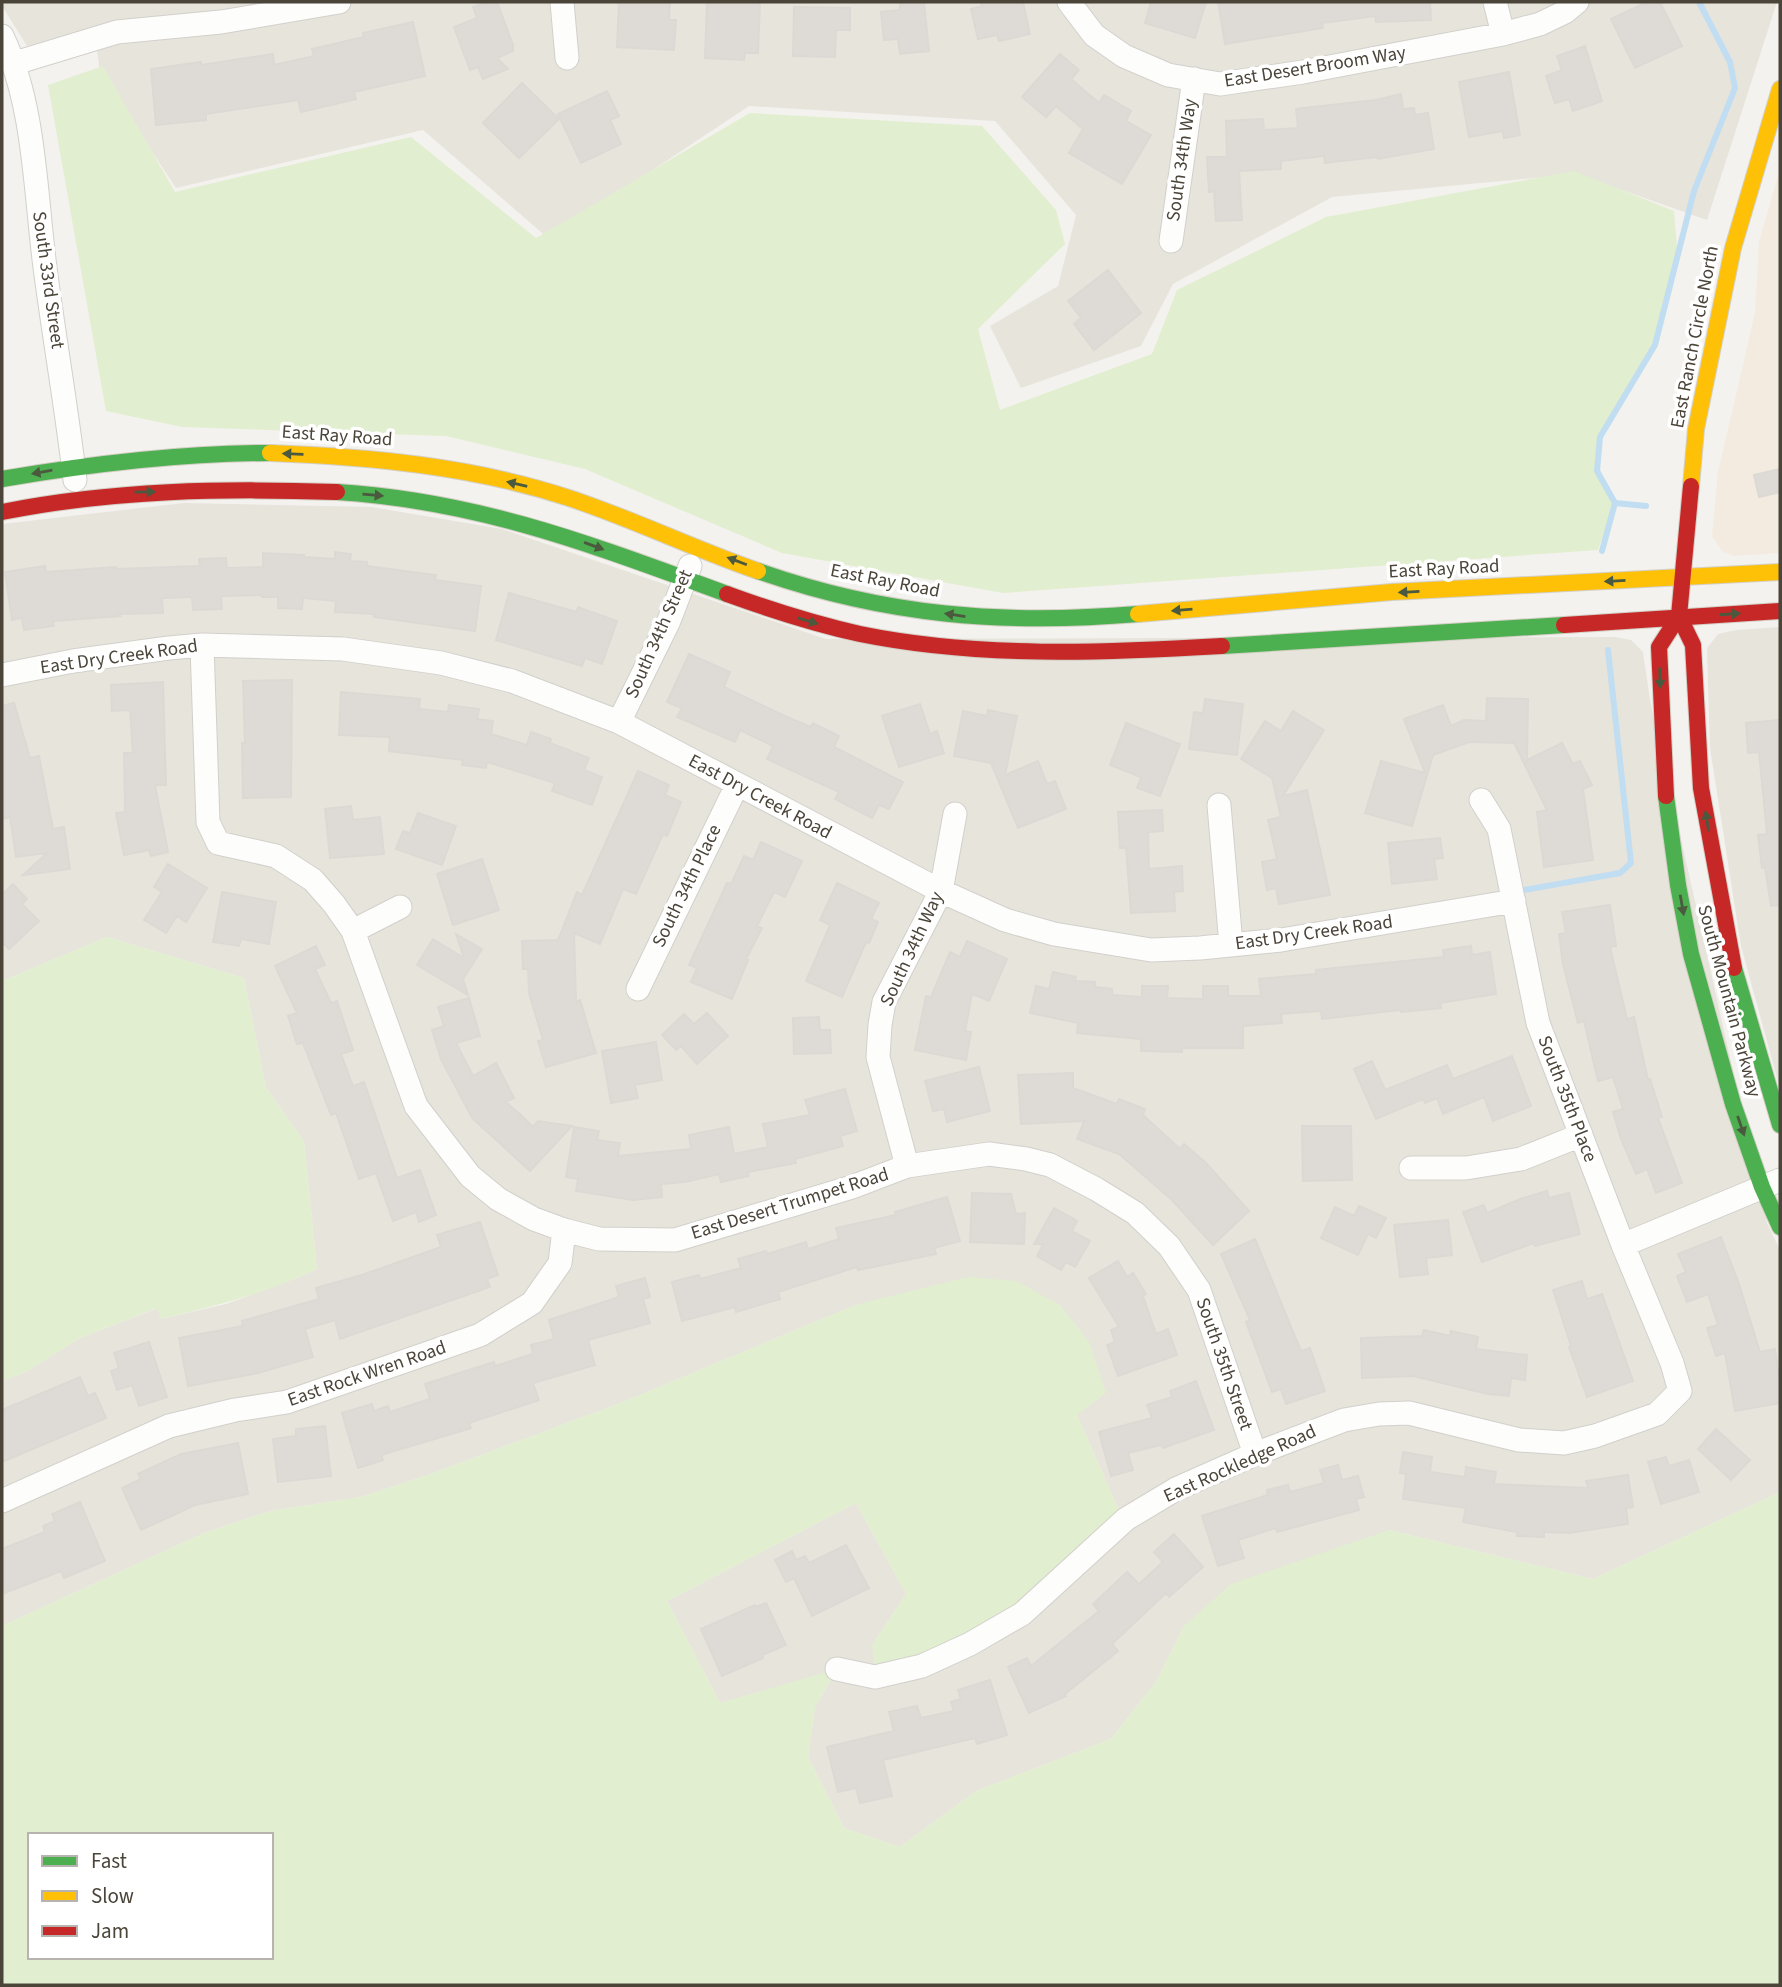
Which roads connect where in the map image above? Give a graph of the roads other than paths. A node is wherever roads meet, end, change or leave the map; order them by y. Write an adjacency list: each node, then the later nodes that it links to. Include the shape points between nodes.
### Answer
1 (339, 2): 6 (street)
2 (562, 2): 9 (street)
3 (1069, 2): 11 (street, East Desert Broom Way, via 1094,35 1124,56 1168,75)
4 (1495, 2): 7 (street)
5 (1577, 2): 7 (street, East Desert Broom Way, via 1540,24)
6 (220, 12): 10 (street, via 117,32)
7 (1503, 34): 11 (street, East Desert Broom Way, via 1303,72 1220,84)
8 (2, 36): 10 (street, South 33rd Street)
9 (567, 58)
10 (15, 63): 14 (street, South 33rd Street, via 26,108)
11 (1194, 79): 13 (street, South 34th Way)
12 (1780, 89): 20 (main road, East Ranch Circle North, via 1733,248 1707,372 1696,429)
13 (1171, 241)
14 (74, 466): 15 (main road, East Ray Road, one-way to 15); 16 (street, South 33rd Street); 18 (main road, East Ray Road, one-way to 14, via 535,488 379,458 275,453)
15 (2, 479)
16 (78, 498): 17 (main road); 21 (main road, one-way to 21, via 278,491 421,500 539,528)
17 (2, 512)
18 (698, 546): 20 (main road, East Ray Road, one-way to 18, via 1335,596 1105,617 969,617 822,592); 21 (street, South 34th Street)
19 (1780, 572): 20 (main road, East Ray Road)
20 (1683, 577): 22 (main road, East Ranch Circle North)
21 (685, 580): 22 (main road, one-way to 22, via 820,625 973,650 1127,651); 26 (street, South 34th Street)
22 (1680, 608): 23 (main road, one-way to 23); 37 (main road, South Mountain Parkway, one-way to 22, via 1728,946 1702,788 1693,645); 41 (main road, South Mountain Parkway, one-way to 41, via 1659,647 1665,789 1678,885 1691,954 1733,1104)
23 (1780, 611)
24 (202, 645): 25 (street, East Dry Creek Road); 26 (street, East Dry Creek Road, via 343,649 441,663 512,681); 34 (street, East Desert Trumpet Road, via 208,822 218,843 276,856 313,880)
25 (2, 675)
26 (619, 722): 27 (street, East Dry Creek Road)
27 (737, 785): 31 (street, East Dry Creek Road); 36 (street, South 34th Place)
28 (1482, 800): 32 (street, South 35th Place, via 1499,829)
29 (1219, 805): 35 (street)
30 (955, 814): 31 (street, South 34th Way)
31 (941, 891): 35 (street, East Dry Creek Road, via 1005,920 1054,934 1151,950); 39 (street, South 34th Way, via 884,1002 880,1026 878,1057)
32 (1514, 901): 35 (street, East Dry Creek Road); 38 (street, South 35th Place, via 1538,1023)
33 (400, 907): 34 (street)
34 (353, 931): 44 (street, East Desert Trumpet Road, via 416,1106 470,1176 498,1199)
35 (1231, 946)
36 (638, 989)
37 (1780, 1125)
38 (1581, 1135): 40 (street, via 1521,1159 1466,1168); 45 (street, South 35th Place)
39 (908, 1166): 42 (street, East Desert Trumpet Road, via 989,1154 1026,1158 1050,1165); 44 (street, East Desert Trumpet Road, via 675,1240 599,1239)
40 (1410, 1168)
41 (1771, 1183): 43 (main road, South Mountain Parkway); 45 (street)
42 (1135, 1213): 47 (street, South 35th Street, via 1169,1245 1199,1290)
43 (1780, 1227)
44 (564, 1230): 48 (street, East Rock Wren Road, via 560,1263 532,1303 480,1335 287,1402 169,1426)
45 (1623, 1245): 46 (street, South 35th Place)
46 (1680, 1391): 47 (street, East Rockledge Road, via 1657,1414 1564,1443 1519,1440 1409,1413 1379,1414 1345,1420)
47 (1255, 1454): 49 (street, East Rockledge Road, via 1175,1489 1126,1519 1022,1614 970,1644 922,1666 875,1677)
48 (2, 1501)
49 (837, 1670)

